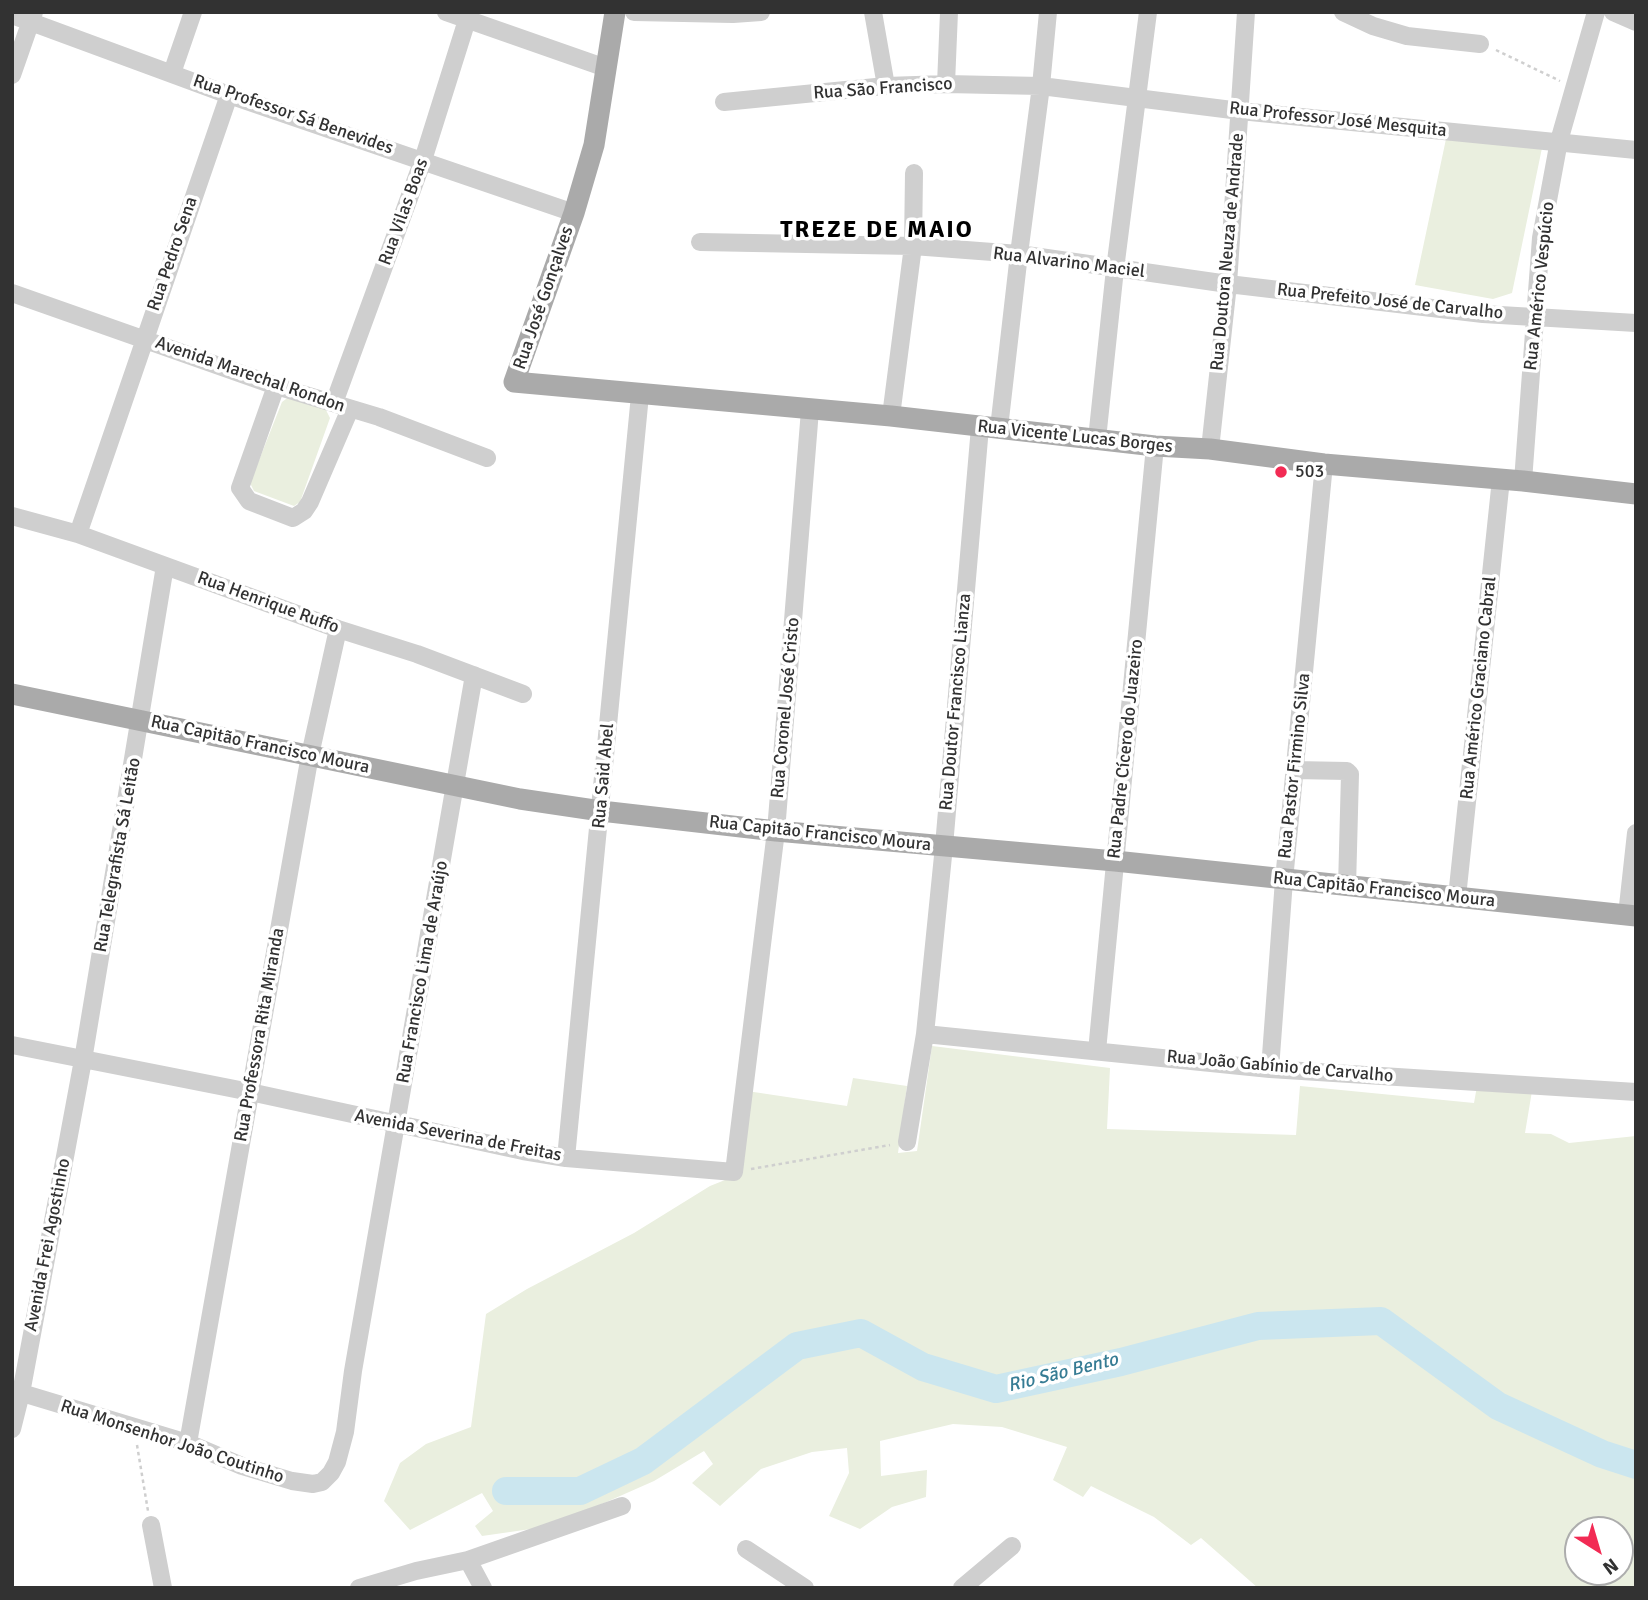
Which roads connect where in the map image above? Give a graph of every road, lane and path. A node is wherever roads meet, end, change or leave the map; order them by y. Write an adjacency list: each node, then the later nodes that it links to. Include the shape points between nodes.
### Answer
1 (193, 12): 20 (street)
2 (446, 12): 16 (street)
3 (615, 12): 19 (main road, Rua José Gonçalves)
4 (634, 12): 5 (street)
5 (761, 12)
6 (873, 12): 23 (street)
7 (949, 12): 22 (street)
8 (1048, 12): 24 (street, Rua Doutor Francisco Lianza)
9 (1148, 12): 27 (street)
10 (1246, 12): 29 (street, Rua Doutora Neuza de Andrade)
11 (1343, 12): 18 (street, via 1407,37)
12 (1596, 12): 25 (street, Rua Américo Vespúcio)
13 (1613, 12): 17 (street)
14 (12, 15): 15 (street, Rua Professor Sá Benevides)
15 (33, 17): 20 (street, Rua Professor Sá Benevides); 21 (street)
16 (467, 20): 19 (street); 32 (street, Rua Vilas Boas)
17 (1636, 22)
18 (1480, 44): 25 (path)
19 (606, 68): 34 (main road, Rua José Gonçalves, via 594,145)
20 (172, 73): 26 (street, Rua Professor Sá Benevides)
21 (12, 75)
22 (946, 84): 23 (street, Rua São Francisco); 24 (street, Rua São Francisco)
23 (886, 86): 28 (street, Rua São Francisco)
24 (1041, 86): 27 (street, Rua Professor José Mesquita); 37 (street, Rua Doutor Francisco Lianza)
25 (1573, 87): 30 (street, Rua Américo Vespúcio)
26 (229, 94): 32 (street, Rua Professor Sá Benevides); 43 (street, Rua Pedro Sena)
27 (1138, 97): 29 (street, Rua Professor José Mesquita); 38 (street)
28 (724, 102)
29 (1240, 111): 30 (street, Rua Professor José Mesquita); 39 (street, Rua Doutora Neuza de Andrade)
30 (1559, 141): 31 (street, Rua Professor José Mesquita); 41 (street, Rua Américo Vespúcio, via 1541,238)
31 (1636, 150)
32 (424, 160): 34 (street, Rua Professor Sá Benevides); 47 (street, Rua Vilas Boas)
33 (914, 173): 36 (street)
34 (574, 213): 44 (main road, Rua José Gonçalves)
35 (700, 242): 36 (street, Rua Alvarino Maciel)
36 (913, 246): 37 (street, Rua Alvarino Maciel); 49 (street)
37 (1019, 254): 38 (street, Rua Alvarino Maciel); 50 (street, Rua Doutor Francisco Lianza)
38 (1115, 269): 39 (street, Rua Alvarino Maciel); 51 (street)
39 (1227, 284): 41 (street, Rua Prefeito José de Carvalho); 53 (street, Rua Doutora Neuza de Andrade)
40 (12, 293): 43 (street, Avenida Marechal Rondon)
41 (1534, 317): 42 (street, Rua Prefeito José de Carvalho); 57 (street, Rua Américo Vespúcio)
42 (1636, 323)
43 (143, 338): 45 (street, Avenida Marechal Rondon); 60 (street, Rua Pedro Sena)
44 (514, 382): 46 (main road, Rua Vicente Lucas Borges)
45 (276, 386): 47 (street, Avenida Marechal Rondon); 47 (street, Rua Vilas Boas, via 240,488 249,502 293,518 310,502)
46 (640, 395): 48 (main road, Rua Vicente Lucas Borges); 70 (street, Rua Said Abel)
47 (342, 406): 54 (street, Avenida Marechal Rondon)
48 (810, 410): 49 (main road, Rua Vicente Lucas Borges); 71 (street, Rua Coronel José Cristo)
49 (891, 416): 50 (main road, Rua Vicente Lucas Borges)
50 (990, 428): 51 (main road, Rua Vicente Lucas Borges); 73 (street, Rua Doutor Francisco Lianza)
51 (1097, 439): 52 (main road, Rua Vicente Lucas Borges)
52 (1155, 446): 53 (main road, Rua Vicente Lucas Borges); 74 (street, Rua Padre Cícero do Juazeiro)
53 (1210, 449): 55 (main road, Rua Vicente Lucas Borges)
54 (487, 458)
55 (1324, 464): 56 (main road, Rua Vicente Lucas Borges); 68 (street, Rua Pastor Firmino Silva)
56 (1501, 479): 57 (main road, Rua Vicente Lucas Borges); 77 (street, Rua Américo Graciano Cabral)
57 (1523, 481): 58 (main road, Rua Vicente Lucas Borges)
58 (1636, 494)
59 (12, 516): 60 (street, Rua Henrique Ruffo)
60 (78, 534): 61 (street, Rua Henrique Ruffo)
61 (165, 566): 62 (street, Rua Henrique Ruffo); 66 (street, Rua Telegrafista Sá Leitão)
62 (338, 629): 63 (street, Rua Henrique Ruffo); 67 (street, Rua Professora Rita Miranda)
63 (474, 676): 65 (street, Rua Henrique Ruffo); 69 (street, Rua Francisco Lima de Araújo)
64 (12, 694): 66 (main road, Rua Capitão Francisco Moura)
65 (523, 694)
66 (141, 721): 67 (main road, Rua Capitão Francisco Moura); 82 (street, Rua Telegrafista Sá Leitão)
67 (310, 755): 69 (main road, Rua Capitão Francisco Moura); 84 (street, Rua Professora Rita Miranda)
68 (1294, 770): 75 (street, Rua Pastor Firmino Silva); 76 (street, via 1350,774)
69 (456, 785): 70 (main road, Rua Capitão Francisco Moura); 86 (street, Rua Francisco Lima de Araújo)
70 (601, 811): 71 (main road, Rua Capitão Francisco Moura); 88 (street, Rua Said Abel)
71 (776, 831): 73 (main road, Rua Capitão Francisco Moura); 89 (street, Rua Coronel José Cristo)
72 (1636, 833): 78 (street)
73 (944, 846): 74 (main road, Rua Capitão Francisco Moura); 79 (street, Rua Doutor Francisco Lianza)
74 (1115, 861): 75 (main road, Rua Capitão Francisco Moura); 81 (street, Rua Padre Cícero do Juazeiro)
75 (1283, 880): 76 (main road, Rua Capitão Francisco Moura); 83 (street, Rua Pastor Firmino Silva)
76 (1347, 887): 77 (main road, Rua Capitão Francisco Moura)
77 (1458, 897): 78 (main road, Rua Capitão Francisco Moura)
78 (1631, 916)
79 (925, 1034): 81 (street, Rua João Gabínio de Carvalho); 87 (street, Rua Doutor Francisco Lianza)
80 (12, 1045): 82 (street, Avenida Severina de Freitas)
81 (1097, 1051): 83 (street, Rua João Gabínio de Carvalho)
82 (83, 1060): 84 (street, Avenida Severina de Freitas); 90 (street, Avenida Frei Agostinho)
83 (1270, 1069): 85 (street, Rua João Gabínio de Carvalho)
84 (250, 1092): 86 (street, Avenida Severina de Freitas); 93 (street, Rua Professora Rita Miranda)
85 (1636, 1092)
86 (396, 1125): 88 (street, Avenida Severina de Freitas); 94 (street, Rua Francisco Lima de Araújo, via 340,1452 322,1482)
87 (907, 1142): 89 (path)
88 (566, 1158): 89 (street, Avenida Severina de Freitas)
89 (734, 1172)
90 (17, 1391): 91 (street, Rua Monsenhor João Coutinho); 92 (street, Avenida Frei Agostinho)
91 (134, 1428): 93 (street, Rua Monsenhor João Coutinho); 96 (path)
92 (12, 1429)
93 (188, 1443): 94 (street, Rua Monsenhor João Coutinho)
94 (292, 1481)
95 (622, 1506): 99 (street)
96 (151, 1525): 100 (street)
97 (1012, 1546): 104 (street)
98 (746, 1549): 103 (street)
99 (468, 1560): 101 (street); 102 (street)
100 (163, 1588)
101 (359, 1588)
102 (483, 1588)
103 (805, 1588)
104 (962, 1588)

